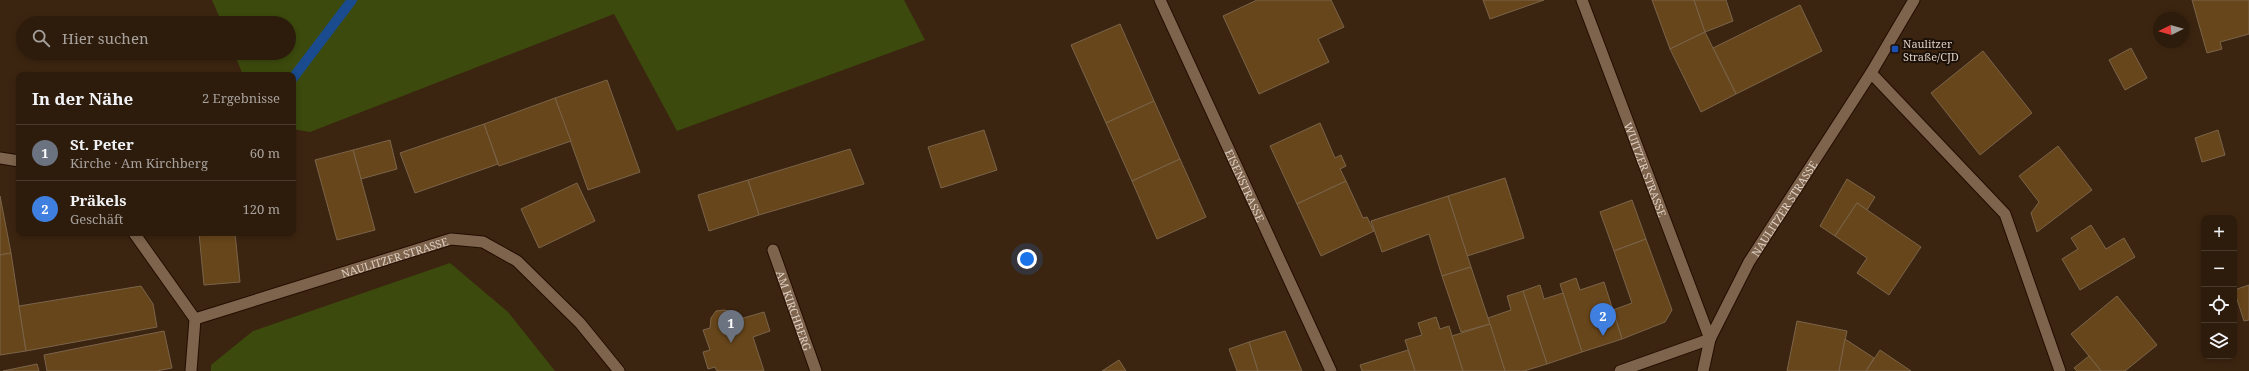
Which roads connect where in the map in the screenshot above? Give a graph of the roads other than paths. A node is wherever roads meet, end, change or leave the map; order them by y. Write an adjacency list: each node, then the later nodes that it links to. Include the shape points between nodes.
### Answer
1 (1160, 0): 14 (street, EISENSTRASSE)
2 (1582, 0): 10 (street, WUITZER STRASSE)
3 (1914, 0): 4 (street, NAULITZER STRASSE)
4 (1871, 73): 10 (street, NAULITZER STRASSE, via 1749,262); 17 (street, via 2005,214)
5 (0, 158): 6 (street)
6 (16, 161)
7 (136, 236): 9 (street)
8 (773, 250): 13 (street, AM KIRCHBERG)
9 (195, 319): 11 (street); 12 (street, NAULITZER STRASSE, via 452,239 483,242 517,261 580,323)
10 (1710, 339): 15 (street); 16 (street, NAULITZER STRASSE)
11 (191, 371)
12 (619, 371)
13 (816, 371)
14 (1331, 371)
15 (1620, 371)
16 (1704, 371)
17 (2060, 371)

